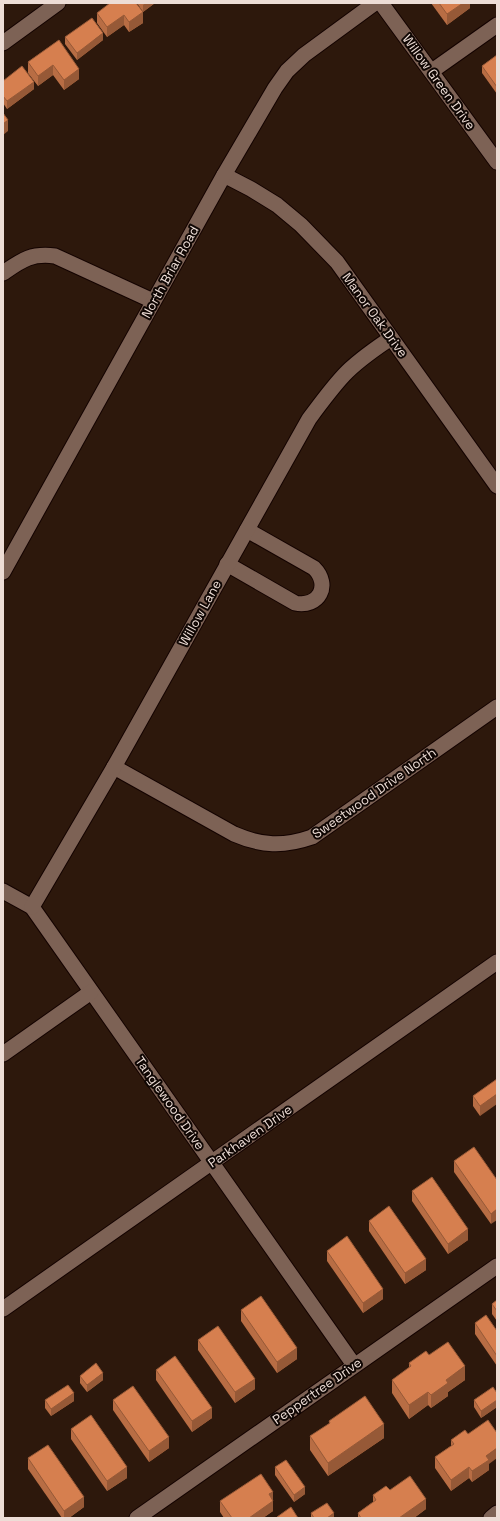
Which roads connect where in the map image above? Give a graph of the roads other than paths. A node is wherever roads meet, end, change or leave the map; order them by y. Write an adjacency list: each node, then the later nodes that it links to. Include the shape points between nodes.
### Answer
1 (58, 3): 5 (street)
2 (375, 3): 8 (street, North Briar Road, via 304,55 287,71)
3 (381, 3): 6 (street, Willow Green Drive)
4 (497, 25): 6 (street)
5 (3, 43)
6 (432, 71): 7 (street, Willow Green Drive)
7 (497, 162)
8 (224, 175): 10 (street, North Briar Road); 11 (street, Manor Oak Drive, via 277,205 316,239 337,262)
9 (3, 273): 10 (street, via 21,260 32,256 55,256)
10 (153, 302): 15 (street, North Briar Road)
11 (391, 338): 12 (street, Manor Oak Drive); 13 (street, Willow Lane, via 364,357 329,392 309,419)
12 (497, 486)
13 (247, 530): 14 (street, Willow Lane); 14 (street, via 314,568 322,585 318,597 308,604 295,603)
14 (227, 564): 17 (street, Willow Lane)
15 (3, 572)
16 (497, 708): 17 (street, Sweetwood Drive North, via 312,837 298,842 267,844 234,834)
17 (114, 767): 19 (street, Willow Lane)
18 (3, 891): 19 (street, Tanglewood Drive)
19 (32, 907): 21 (street, Tanglewood Drive)
20 (497, 962): 23 (street, Parkhaven Drive)
21 (91, 992): 22 (street); 23 (street, Tanglewood Drive)
22 (3, 1054)
23 (212, 1162): 25 (street, Parkhaven Drive); 26 (street, Tanglewood Drive)
24 (497, 1266): 26 (street, Peppertree Drive)
25 (3, 1309)
26 (354, 1365): 28 (street, Peppertree Drive)
27 (497, 1514): 29 (street)
28 (137, 1518)
29 (490, 1518)

